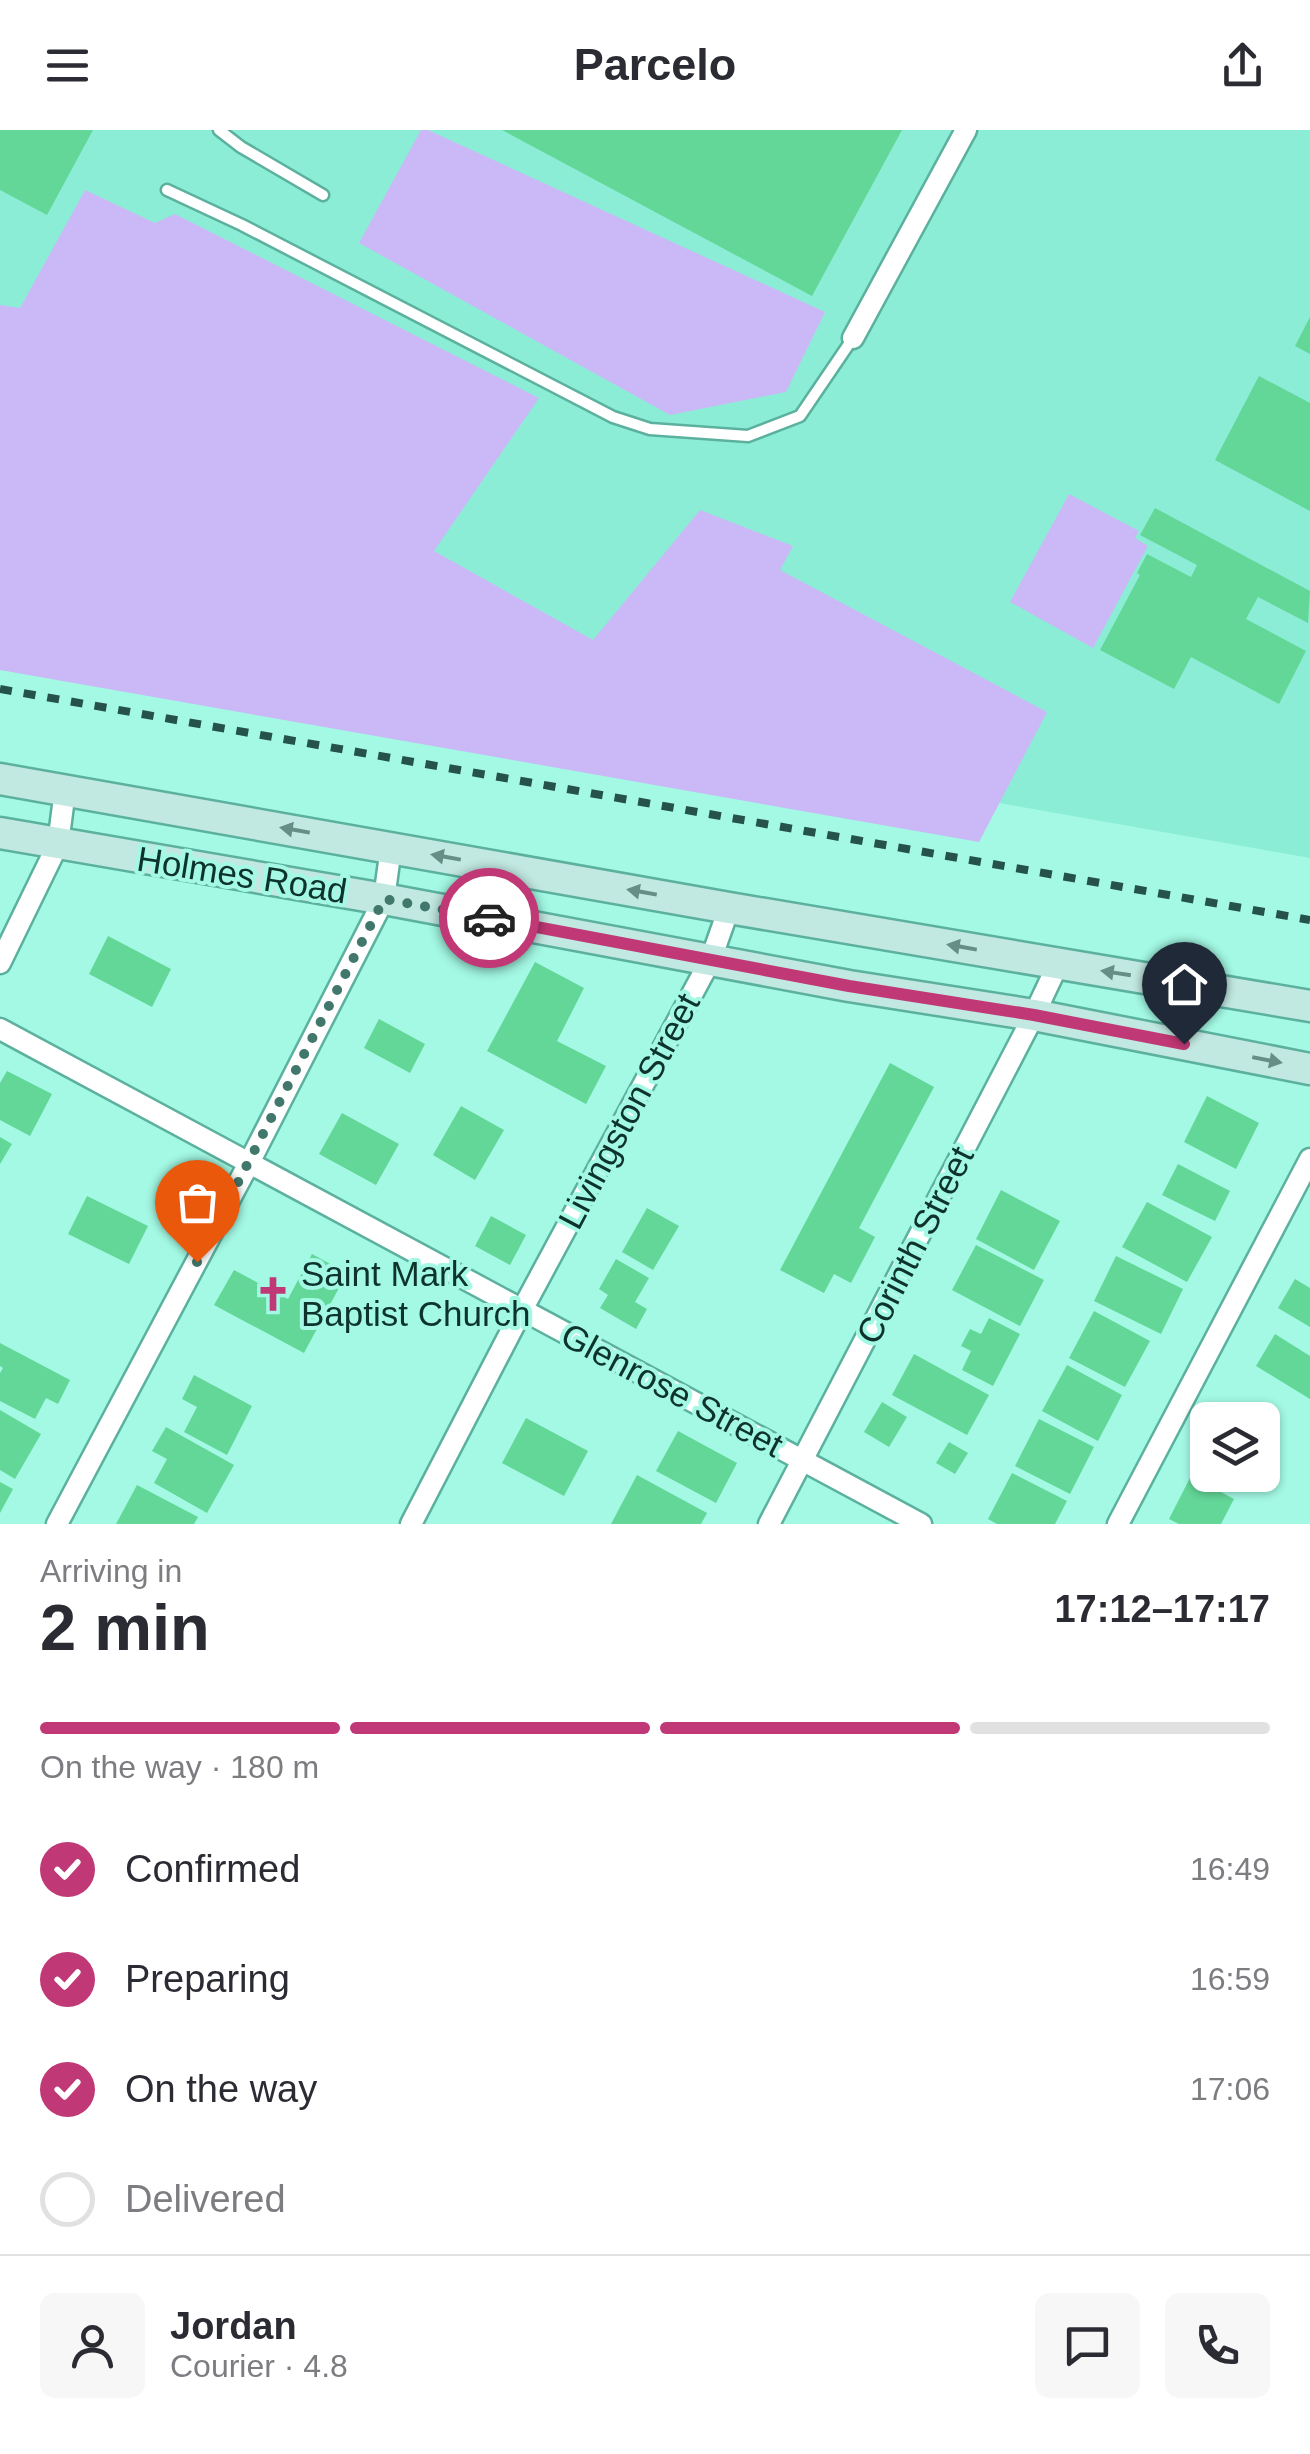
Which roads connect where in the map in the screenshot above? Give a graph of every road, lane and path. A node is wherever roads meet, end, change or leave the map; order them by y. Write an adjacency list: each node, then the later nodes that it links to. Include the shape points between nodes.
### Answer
1 (219, 130): 4 (lane)
2 (966, 130): 5 (street)
3 (168, 190): 5 (lane, via 613,417 650,428 748,436 800,416)
4 (322, 195)
5 (853, 338)
6 (0, 779): 7 (main road, Holmes Road)
7 (65, 790): 9 (street); 10 (main road, Holmes Road, one-way to 7)
8 (0, 834): 9 (main road, Holmes Road)
9 (58, 844): 11 (main road, Holmes Road); 14 (street)
10 (391, 847): 11 (street); 12 (main road, Holmes Road, one-way to 10)
11 (384, 899): 13 (main road, Holmes Road); 21 (street)
12 (729, 908): 13 (street, Livingston Street); 15 (main road, Holmes Road, one-way to 12)
13 (711, 959): 17 (main road, Holmes Road); 22 (street, Livingston Street)
14 (0, 963)
15 (1058, 964): 16 (main road, Holmes Road, one-way to 15); 17 (street, Corinth Street)
16 (1310, 1006)
17 (1034, 1015): 19 (main road, Holmes Road, one-way to 19); 23 (street, Corinth Street)
18 (0, 1029): 21 (street, Glenrose Street)
19 (1310, 1069)
20 (1310, 1159): 28 (street)
21 (249, 1163): 22 (street, Glenrose Street); 24 (street)
22 (522, 1310): 23 (street, Glenrose Street); 25 (street, Livingston Street)
23 (802, 1460): 26 (street, Corinth Street); 27 (street, Glenrose Street)
24 (57, 1524)
25 (410, 1524)
26 (769, 1524)
27 (921, 1524)
28 (1118, 1524)

